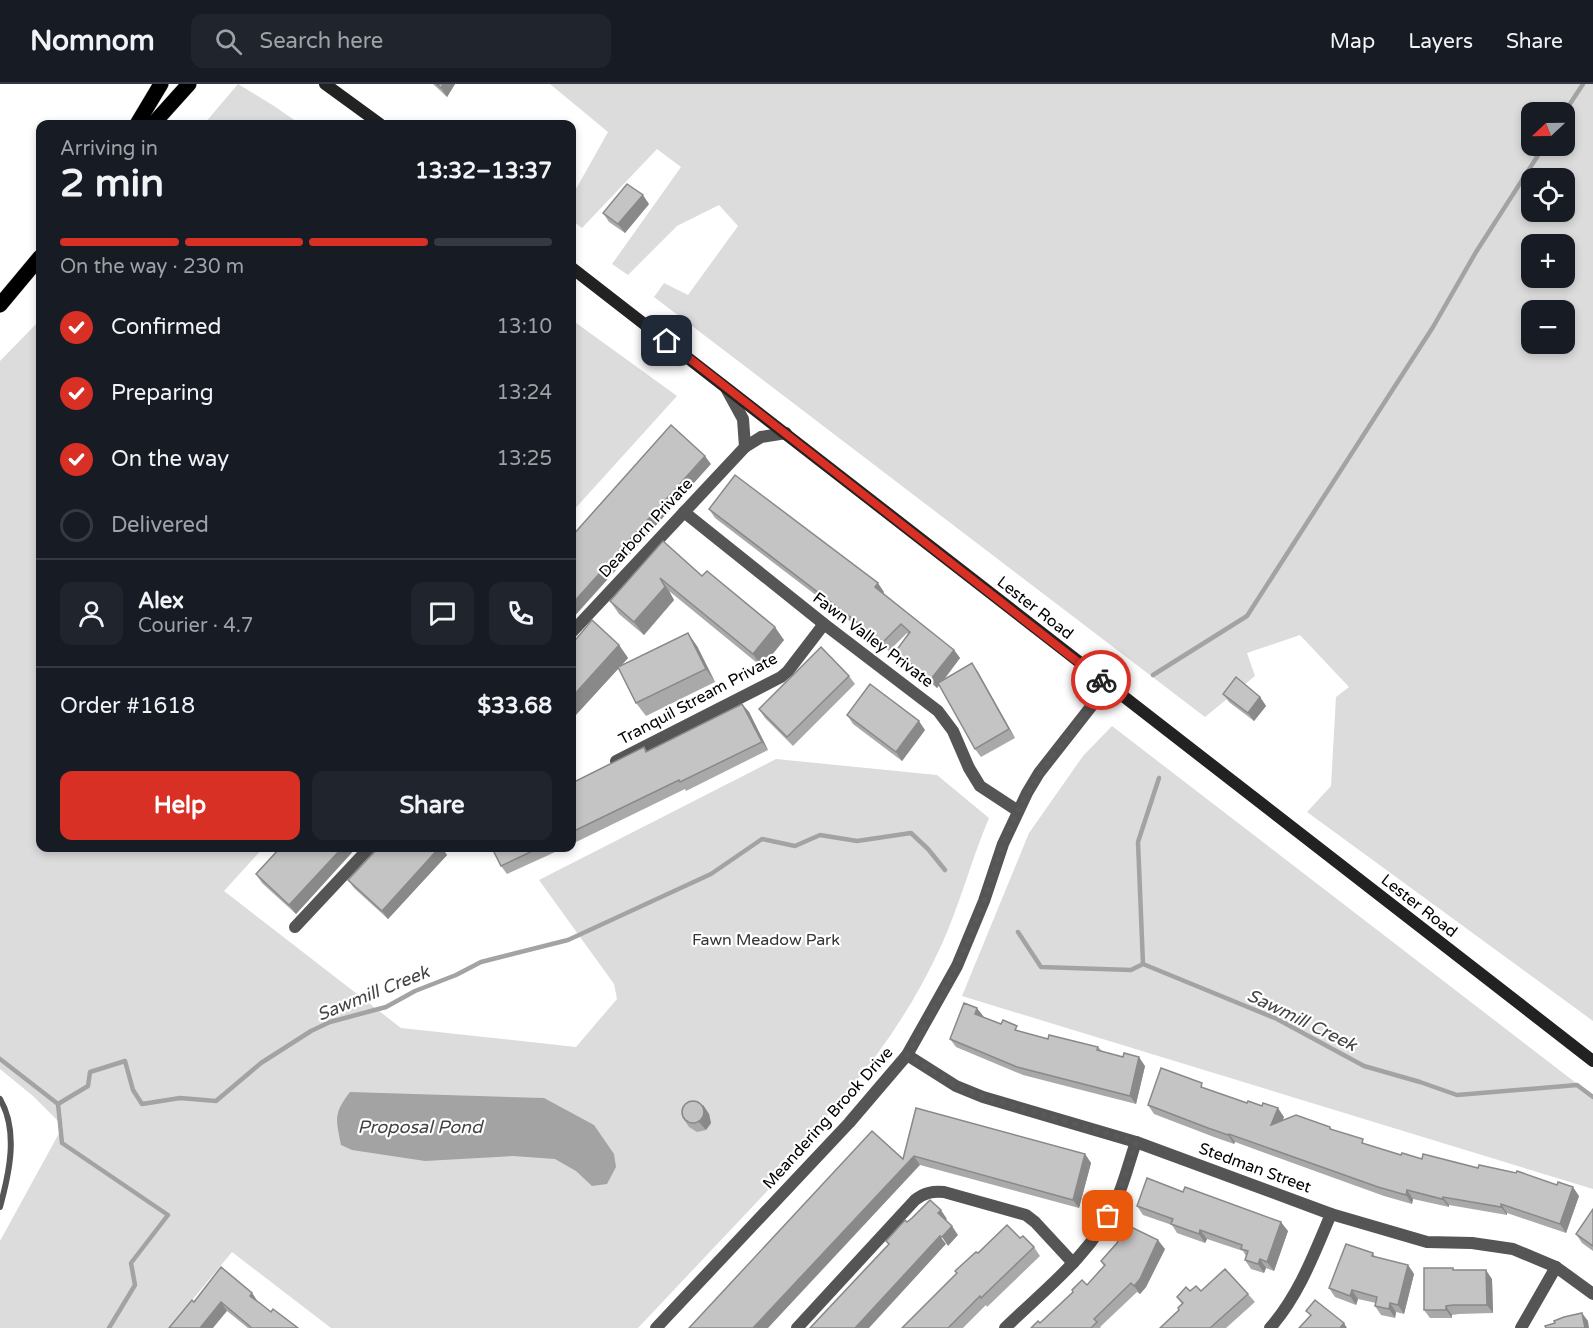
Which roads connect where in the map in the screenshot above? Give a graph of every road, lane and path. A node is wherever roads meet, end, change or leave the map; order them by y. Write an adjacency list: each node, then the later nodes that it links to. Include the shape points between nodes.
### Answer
1 (161, 84): 4 (main road)
2 (189, 84): 5 (main road)
3 (325, 84): 6 (main road)
4 (139, 120)
5 (157, 120)
6 (374, 120)
7 (36, 261): 9 (main road)
8 (576, 271): 10 (main road, Lester Road)
9 (0, 305)
10 (724, 385): 11 (main road, Lester Road); 12 (street, via 743,419)
11 (786, 433): 12 (street, Dearborn Private, via 761,437); 16 (main road, Lester Road)
12 (745, 447): 13 (street, Dearborn Private)
13 (684, 512): 14 (street, Fawn Valley Private); 15 (street, Dearborn Private)
14 (824, 624): 17 (street, Tranquil Stream Private, via 780,677); 18 (street, Fawn Valley Private, via 938,711 953,731 980,786)
15 (576, 628)
16 (1108, 685): 18 (street, Meandering Brook Drive, via 1039,773); 22 (main road, Lester Road)
17 (602, 768)
18 (1018, 811): 21 (street, Meandering Brook Drive, via 966,946)
19 (365, 852): 20 (street)
20 (295, 927)
21 (907, 1055): 24 (street, Stedman Street, via 948,1082 983,1097); 30 (street, Meandering Brook Drive, via 849,1123)
22 (1593, 1061)
23 (0, 1099): 25 (lane, via 10,1136 10,1171)
24 (1136, 1142): 26 (street, Stedman Street); 27 (street, via 1116,1203)
25 (0, 1208)
26 (1331, 1214): 28 (street, Stedman Street, via 1427,1242 1513,1249); 33 (street, via 1298,1289)
27 (1073, 1263): 31 (street, via 1026,1215 944,1192 926,1193 915,1200); 32 (street)
28 (1556, 1268): 29 (street, Stedman Street); 34 (street)
29 (1593, 1294)
30 (656, 1328)
31 (797, 1328)
32 (1005, 1328)
33 (1270, 1328)
34 (1521, 1328)

